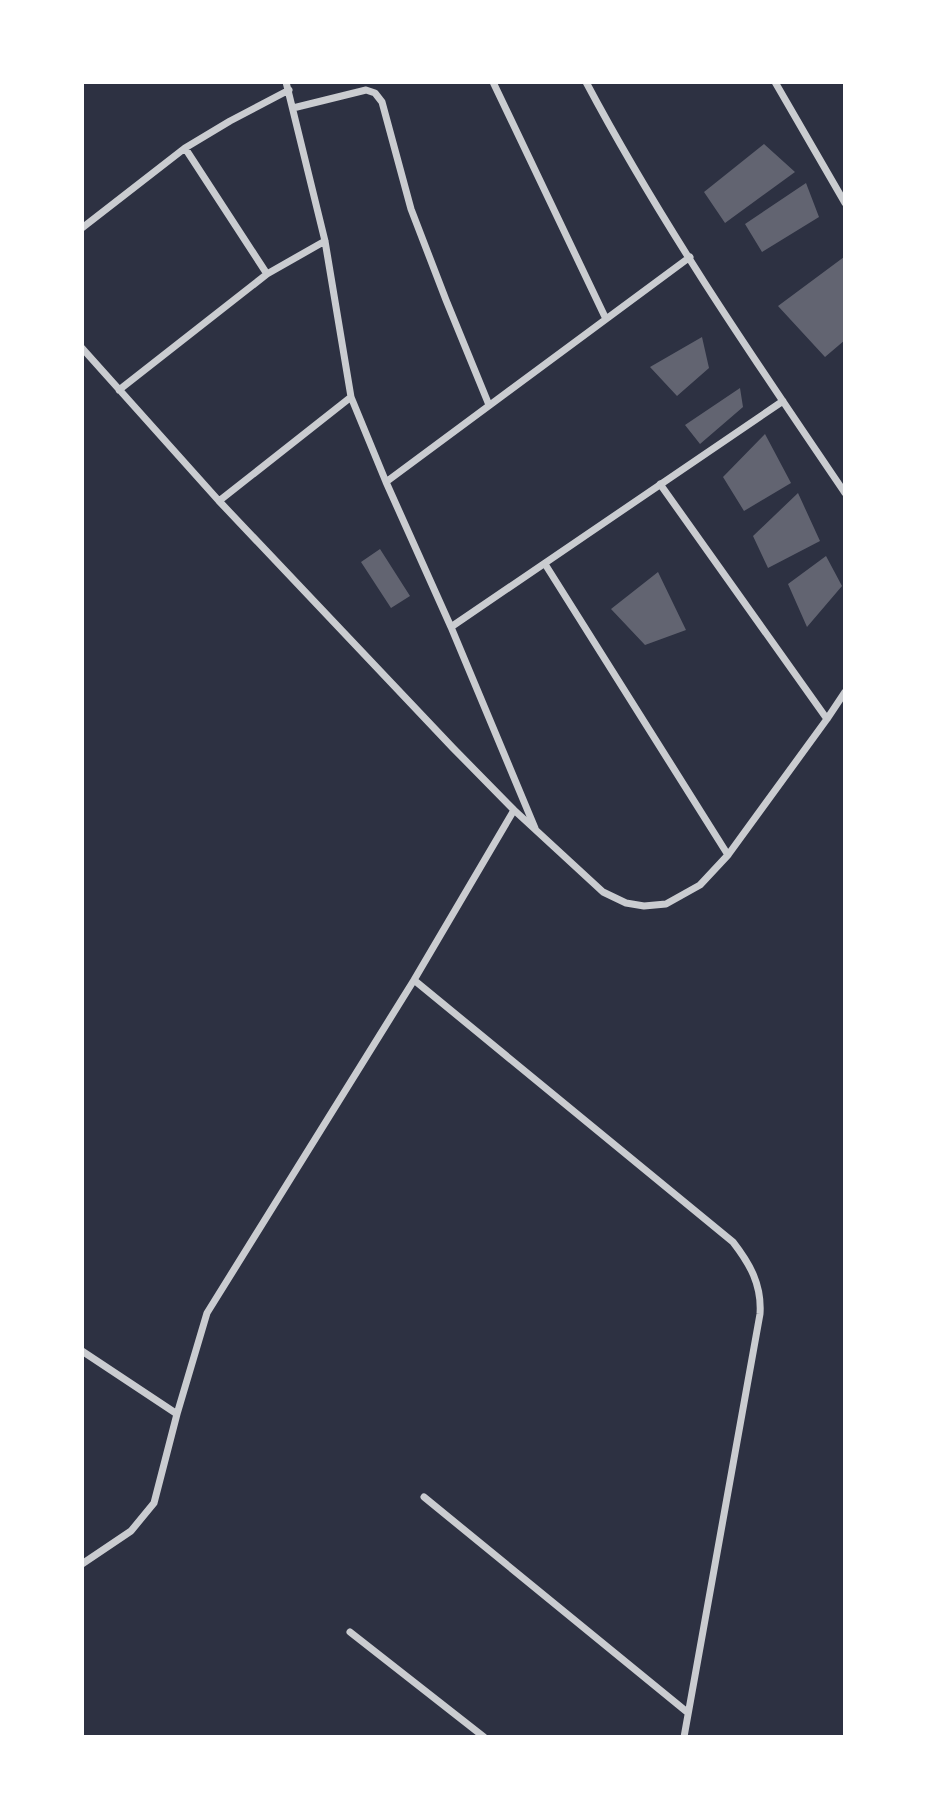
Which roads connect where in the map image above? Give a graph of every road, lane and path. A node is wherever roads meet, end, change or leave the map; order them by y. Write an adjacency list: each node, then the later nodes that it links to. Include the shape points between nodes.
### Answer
1 (493, 82): 12 (street)
2 (586, 82): 10 (street)
3 (775, 82): 7 (street)
4 (288, 86): 5 (street); 6 (street)
5 (293, 108): 9 (street); 17 (street, via 366,90 382,102 411,209)
6 (185, 148): 8 (street); 11 (street)
7 (845, 203)
8 (82, 228)
9 (325, 241): 11 (street); 15 (street)
10 (690, 257): 12 (street); 16 (street)
11 (267, 274): 14 (street)
12 (606, 319): 17 (street)
13 (82, 348): 14 (street)
14 (119, 390): 21 (street)
15 (351, 397): 18 (street); 21 (street)
16 (783, 401): 19 (street); 20 (street)
17 (489, 405): 18 (street)
18 (386, 482): 23 (street)
19 (660, 484): 22 (street); 25 (street)
20 (845, 493)
21 (219, 501): 26 (street)
22 (545, 564): 23 (street); 28 (street)
23 (451, 627): 27 (street)
24 (845, 692): 25 (street)
25 (827, 719): 28 (street)
26 (514, 810): 27 (street); 29 (street)
27 (537, 831): 28 (street, via 603,892 644,906 666,904 684,895)
28 (728, 855)
29 (414, 980): 31 (street, via 207,1313); 35 (street, via 733,1242 754,1275 761,1314)
30 (82, 1351): 31 (street)
31 (177, 1414): 33 (street, via 154,1503 131,1531)
32 (424, 1497): 35 (street)
33 (82, 1564)
34 (350, 1632): 36 (street)
35 (687, 1712): 37 (street)
36 (484, 1737)
37 (684, 1737)

